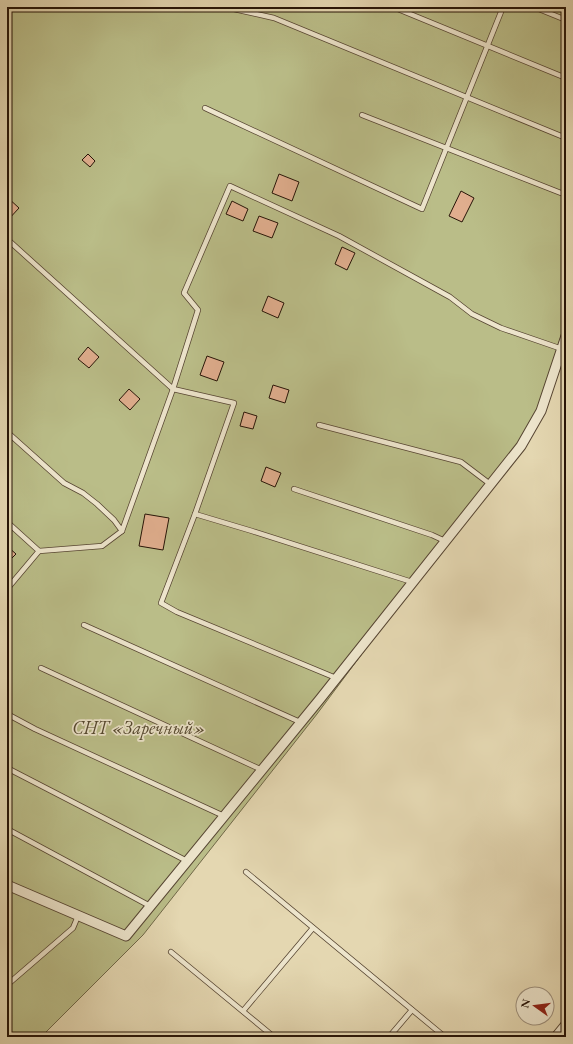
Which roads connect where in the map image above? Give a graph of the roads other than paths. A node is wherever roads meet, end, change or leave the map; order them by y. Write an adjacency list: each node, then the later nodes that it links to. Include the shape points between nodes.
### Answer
1 (225, 7): 8 (lane, via 274,18)
2 (393, 7): 6 (lane)
3 (503, 7): 6 (lane)
4 (534, 7): 5 (lane)
5 (566, 20)
6 (487, 46): 7 (lane); 8 (lane)
7 (566, 78)
8 (466, 97): 11 (lane); 12 (lane)
9 (205, 108): 12 (lane, via 422,209)
10 (362, 115): 12 (lane)
11 (566, 138)
12 (446, 148): 13 (lane)
13 (566, 195)
14 (7, 239): 17 (lane)
15 (566, 336): 16 (street)
16 (562, 349): 17 (lane, via 501,328 472,314 450,297 339,236 230,186 184,293 198,310); 20 (street, via 541,411 521,446)
17 (173, 389): 22 (lane, via 234,403); 24 (lane)
18 (319, 425): 20 (lane, via 461,462)
19 (7, 432): 24 (lane, via 64,483 97,504)
20 (490, 484): 25 (street)
21 (294, 489): 25 (lane, via 432,534)
22 (194, 514): 27 (lane); 31 (lane, via 161,603)
23 (7, 522): 26 (lane)
24 (122, 531): 26 (lane, via 102,546)
25 (445, 541): 27 (street)
26 (39, 551): 28 (lane)
27 (412, 582): 31 (street)
28 (7, 590)
29 (84, 625): 33 (lane)
30 (41, 668): 35 (lane)
31 (336, 678): 33 (street)
32 (7, 714): 36 (lane, via 34,729)
33 (300, 722): 35 (street)
34 (7, 768): 38 (lane)
35 (262, 770): 36 (street)
36 (224, 816): 38 (street)
37 (7, 829): 41 (lane)
38 (187, 862): 41 (street)
39 (246, 872): 43 (lane)
40 (7, 885): 42 (street)
41 (150, 906): 42 (street, via 126,936)
42 (78, 916): 45 (lane, via 73,928)
43 (313, 928): 46 (lane); 47 (lane)
44 (171, 952): 47 (lane)
45 (7, 985)
46 (412, 1010): 50 (lane); 51 (lane)
47 (243, 1011): 49 (lane)
48 (566, 1026): 52 (street)
49 (274, 1037)
50 (389, 1037)
51 (445, 1037)
52 (557, 1037)

